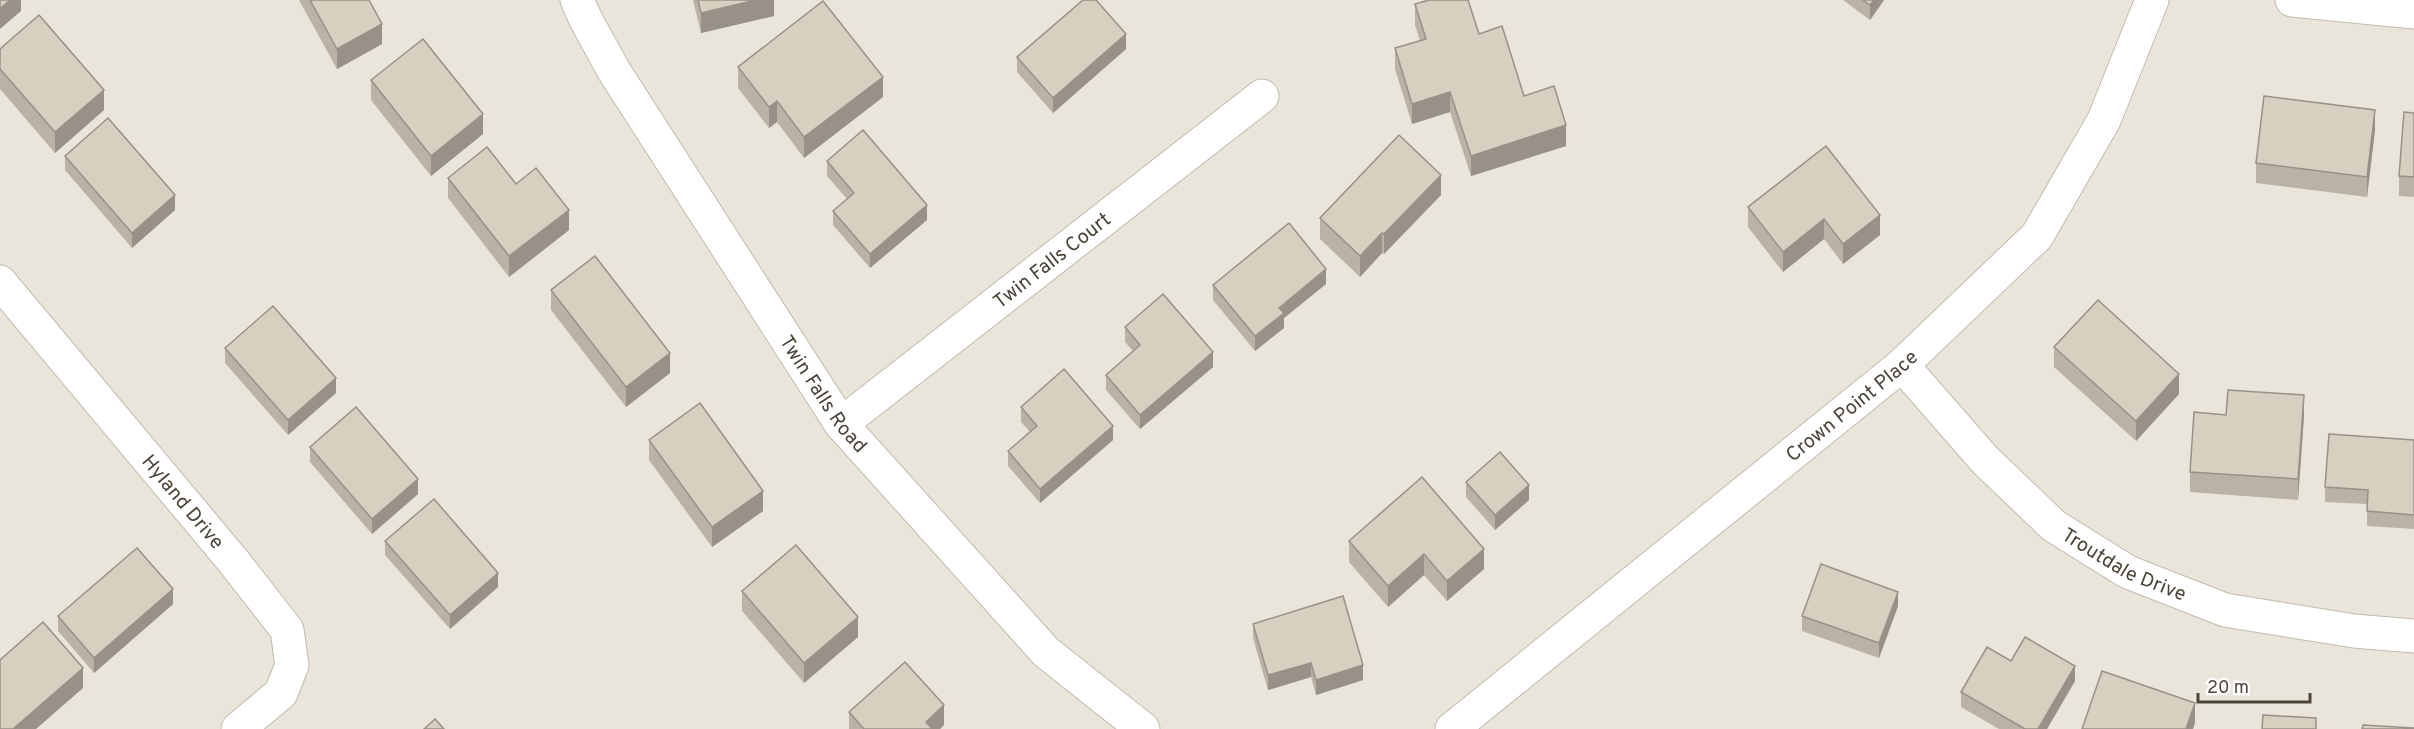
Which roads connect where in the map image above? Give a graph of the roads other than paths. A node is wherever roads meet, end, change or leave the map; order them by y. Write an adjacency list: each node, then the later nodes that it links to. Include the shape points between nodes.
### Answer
1 (578, 0): 8 (street, Twin Falls Road, via 614,71)
2 (2152, 0): 7 (street, Crown Point Place, via 2104,120 2037,236)
3 (2292, 0): 4 (street)
4 (2414, 12)
5 (1262, 96): 8 (street, Twin Falls Court)
6 (0, 282): 10 (street, Hyland Drive, via 287,630 292,665 281,693)
7 (1902, 366): 9 (street, Troutdale Drive, via 1984,460 2054,526 2128,572 2225,610 2354,631); 12 (street, Crown Point Place)
8 (841, 424): 11 (street, Twin Falls Road, via 1046,652)
9 (2414, 636)
10 (238, 729)
11 (1143, 729)
12 (1452, 729)

